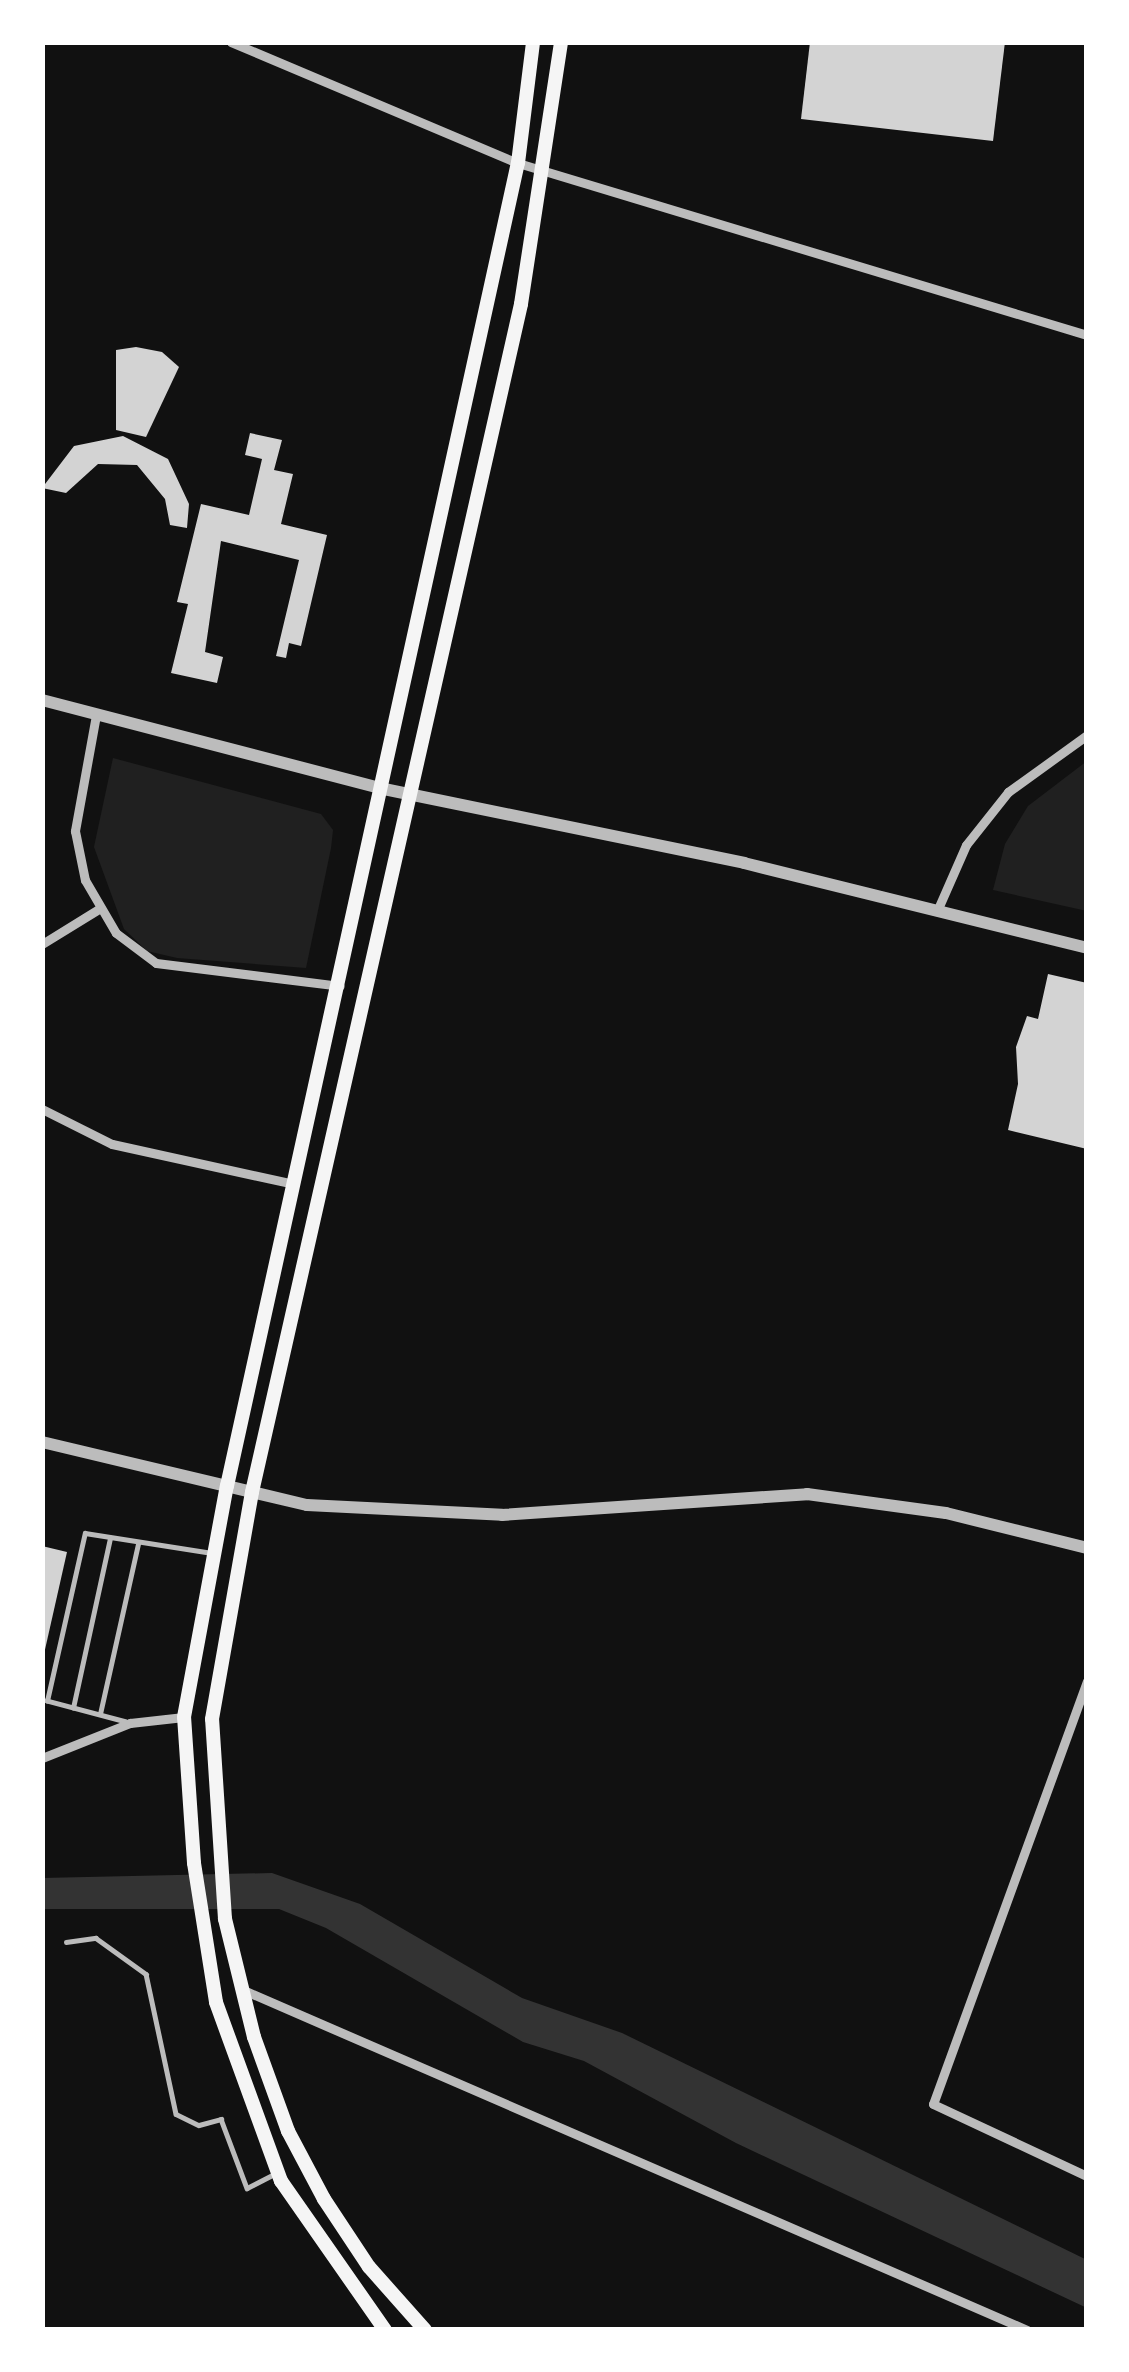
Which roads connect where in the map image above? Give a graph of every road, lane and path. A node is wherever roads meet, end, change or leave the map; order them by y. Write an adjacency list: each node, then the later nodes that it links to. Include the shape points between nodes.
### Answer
1 (230, 42): 4 (street)
2 (533, 42): 4 (main road)
3 (561, 42): 5 (main road)
4 (518, 164): 5 (street); 10 (main road)
5 (546, 172): 6 (street); 11 (main road)
6 (1087, 335)
7 (42, 700): 8 (street)
8 (96, 715): 10 (street); 12 (street, via 75,830)
9 (1087, 736): 13 (street, via 1008,792 966,845)
10 (384, 789): 11 (street); 16 (main road)
11 (414, 795): 13 (street); 21 (main road)
12 (97, 910): 14 (street); 16 (street, via 134,952 156,963)
13 (937, 911): 15 (street)
14 (42, 944)
15 (1087, 948)
16 (340, 986): 18 (main road)
17 (42, 1108): 18 (street, via 112,1144)
18 (294, 1184): 20 (main road)
19 (42, 1442): 20 (street)
20 (227, 1486): 21 (street); 25 (main road)
21 (252, 1492): 24 (street, via 409,1515 807,1494 946,1513); 33 (main road, via 212,1719 225,1919)
22 (110, 1538): 23 (lane); 27 (lane); 27 (lane, via 85,1533 47,1701)
23 (138, 1544): 25 (lane); 28 (lane)
24 (1087, 1548)
25 (214, 1553): 29 (main road)
26 (1087, 1682): 35 (street, via 933,2104)
27 (73, 1708): 28 (lane)
28 (100, 1715): 30 (lane)
29 (184, 1718): 30 (street); 34 (main road, via 194,1863 216,2002)
30 (130, 1723): 31 (street)
31 (42, 1758)
32 (66, 1942): 34 (lane, via 96,1938 146,1974 176,2114 199,2125 221,2119 248,2188)
33 (241, 1989): 37 (main road, via 306,2165 369,2267); 38 (street)
34 (278, 2172): 36 (main road, via 309,2229)
35 (1087, 2176)
36 (385, 2330)
37 (425, 2330)
38 (1027, 2330)

